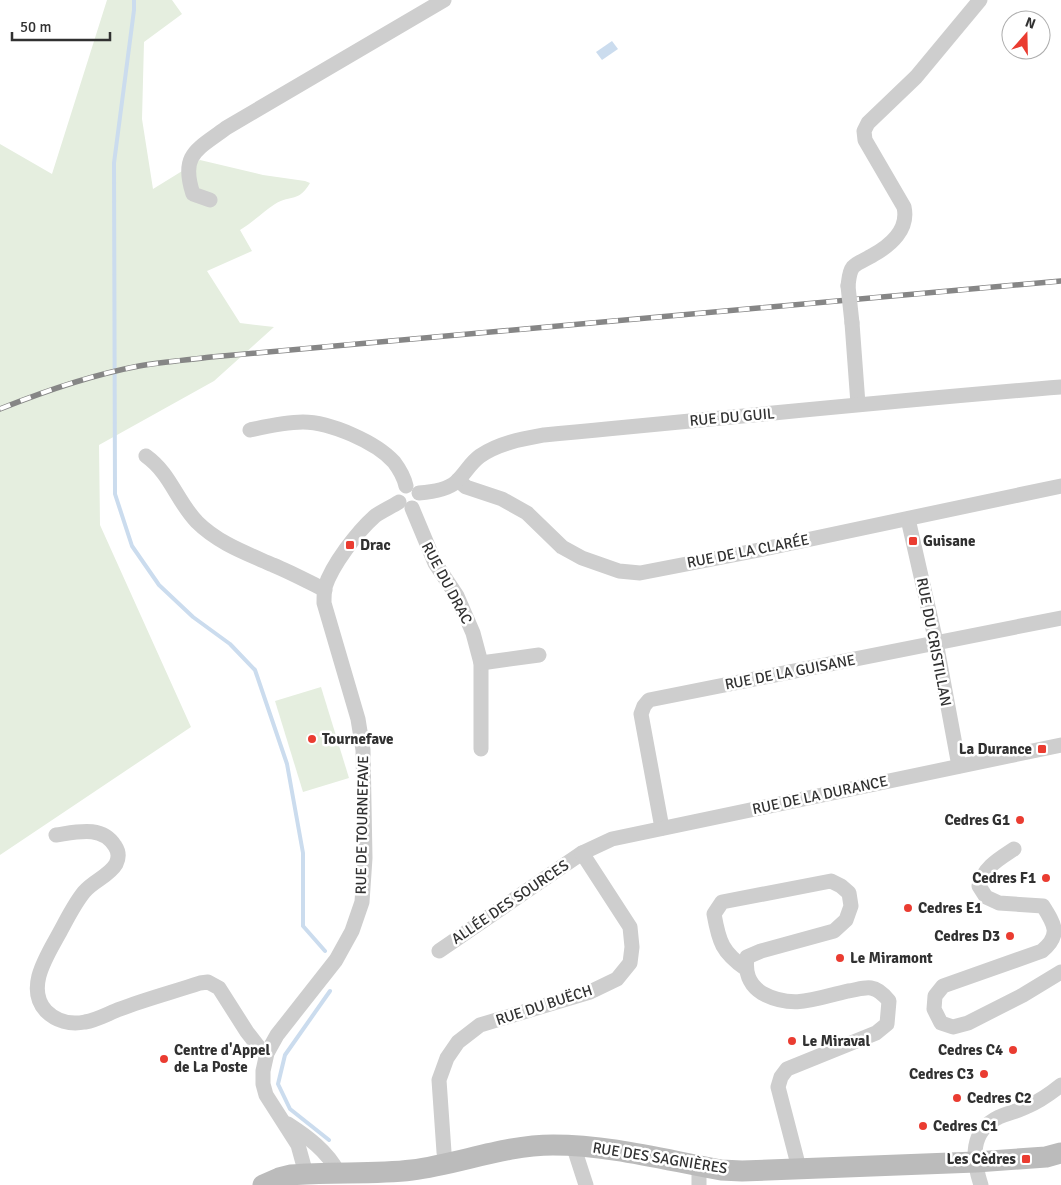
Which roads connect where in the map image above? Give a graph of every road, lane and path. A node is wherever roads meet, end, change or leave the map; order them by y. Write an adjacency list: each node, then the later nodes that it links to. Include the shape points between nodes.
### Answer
1 (444, 0): 3 (street, via 226,128 196,151 189,162 188,179 193,194)
2 (980, 0): 5 (street, bridge, via 916,77 868,123 864,131 865,140 904,207 906,216 904,226 887,246 853,268 849,276)
3 (210, 200)
4 (1061, 387): 5 (street, RUE DU GUIL)
5 (858, 404): 8 (street, RUE DU GUIL, via 544,435 491,450 472,463)
6 (250, 430): 10 (street, via 306,422 336,428 384,452)
7 (146, 456): 13 (street, via 156,463 178,498 207,531 235,548)
8 (458, 480): 10 (street, RUE DU GUIL, via 445,488); 12 (street, RUE DE LA CLARÉE, via 466,487 502,499 527,513 562,546 582,558 619,571 640,572)
9 (1061, 486): 12 (street, RUE DE LA CLARÉE)
10 (413, 490): 11 (street, via 400,491 398,498)
11 (405, 505): 13 (street, RUE DE TOURNEFAVE, via 376,516 363,529 329,576); 17 (street, RUE DU DRAC, via 464,610)
12 (908, 519): 15 (street, RUE DU CRISTILLAN)
13 (325, 590): 28 (street, RUE DE TOURNEFAVE, via 324,603 358,719 363,750 365,858 362,902 352,931 336,960 277,1035)
14 (1061, 618): 15 (street, RUE DE LA GUISANE)
15 (936, 642): 20 (street, RUE DU CRISTILLAN); 21 (street, RUE DE LA GUISANE, via 649,700 641,714)
16 (539, 655): 17 (street)
17 (481, 663): 19 (street, RUE DU DRAC)
18 (1061, 746): 20 (street, RUE DE LA DURANCE)
19 (481, 748)
20 (959, 766): 21 (street, RUE DE LA DURANCE)
21 (662, 828): 24 (street, RUE DE LA DURANCE, via 612,839)
22 (56, 835): 28 (street, via 84,830 96,832 113,843 118,856 116,865 78,900 44,960 38,985 39,999 44,1008 62,1021 85,1022 208,982 218,988 247,1032)
23 (1014, 849): 27 (street, via 991,865 979,886 986,897 999,903 1044,906 1055,929 1052,942 1042,951 943,986 935,996 934,1009 942,1022 953,1027 968,1023)
24 (582, 853): 25 (street, ALLÉE DES SOURCES); 34 (street, RUE DU BUËCH, via 630,927 630,963 616,979 590,992 480,1025 458,1042 447,1058 439,1080)
25 (438, 951)
26 (746, 969): 26 (street, via 748,957 761,951 834,931 846,920 851,906 849,893 831,881 722,902 714,914 721,946); 35 (street, via 749,980 758,990 783,1001 796,1003 873,988 884,994 889,1002 887,1024 876,1033 787,1069 781,1077 778,1087)
27 (1061, 972)
28 (267, 1053): 30 (street, RUE DE TOURNEFAVE, via 263,1084)
29 (1061, 1085): 33 (street, via 1029,1106 985,1126 976,1141)
30 (281, 1120): 37 (street, RUE DE TOURNEFAVE, via 327,1155); 38 (street, RUE DE TOURNEFAVE, via 298,1145)
31 (573, 1145): 34 (main road, RUE DES SAGNIÈRES, via 522,1147); 36 (main road, RUE DES SAGNIÈRES, via 642,1154); 40 (street)
32 (1061, 1153): 33 (main road, RUE DES SAGNIÈRES)
33 (976, 1162): 35 (main road, RUE DES SAGNIÈRES); 41 (street)
34 (446, 1164): 37 (main road, RUE DES SAGNIÈRES)
35 (799, 1168): 36 (main road, RUE DES SAGNIÈRES, via 721,1170)
36 (699, 1176)
37 (331, 1177): 38 (main road, RUE DES SAGNIÈRES)
38 (297, 1178): 39 (main road, RUE DES SAGNIÈRES, via 279,1178)
39 (263, 1185)
40 (586, 1185)
41 (981, 1185)

